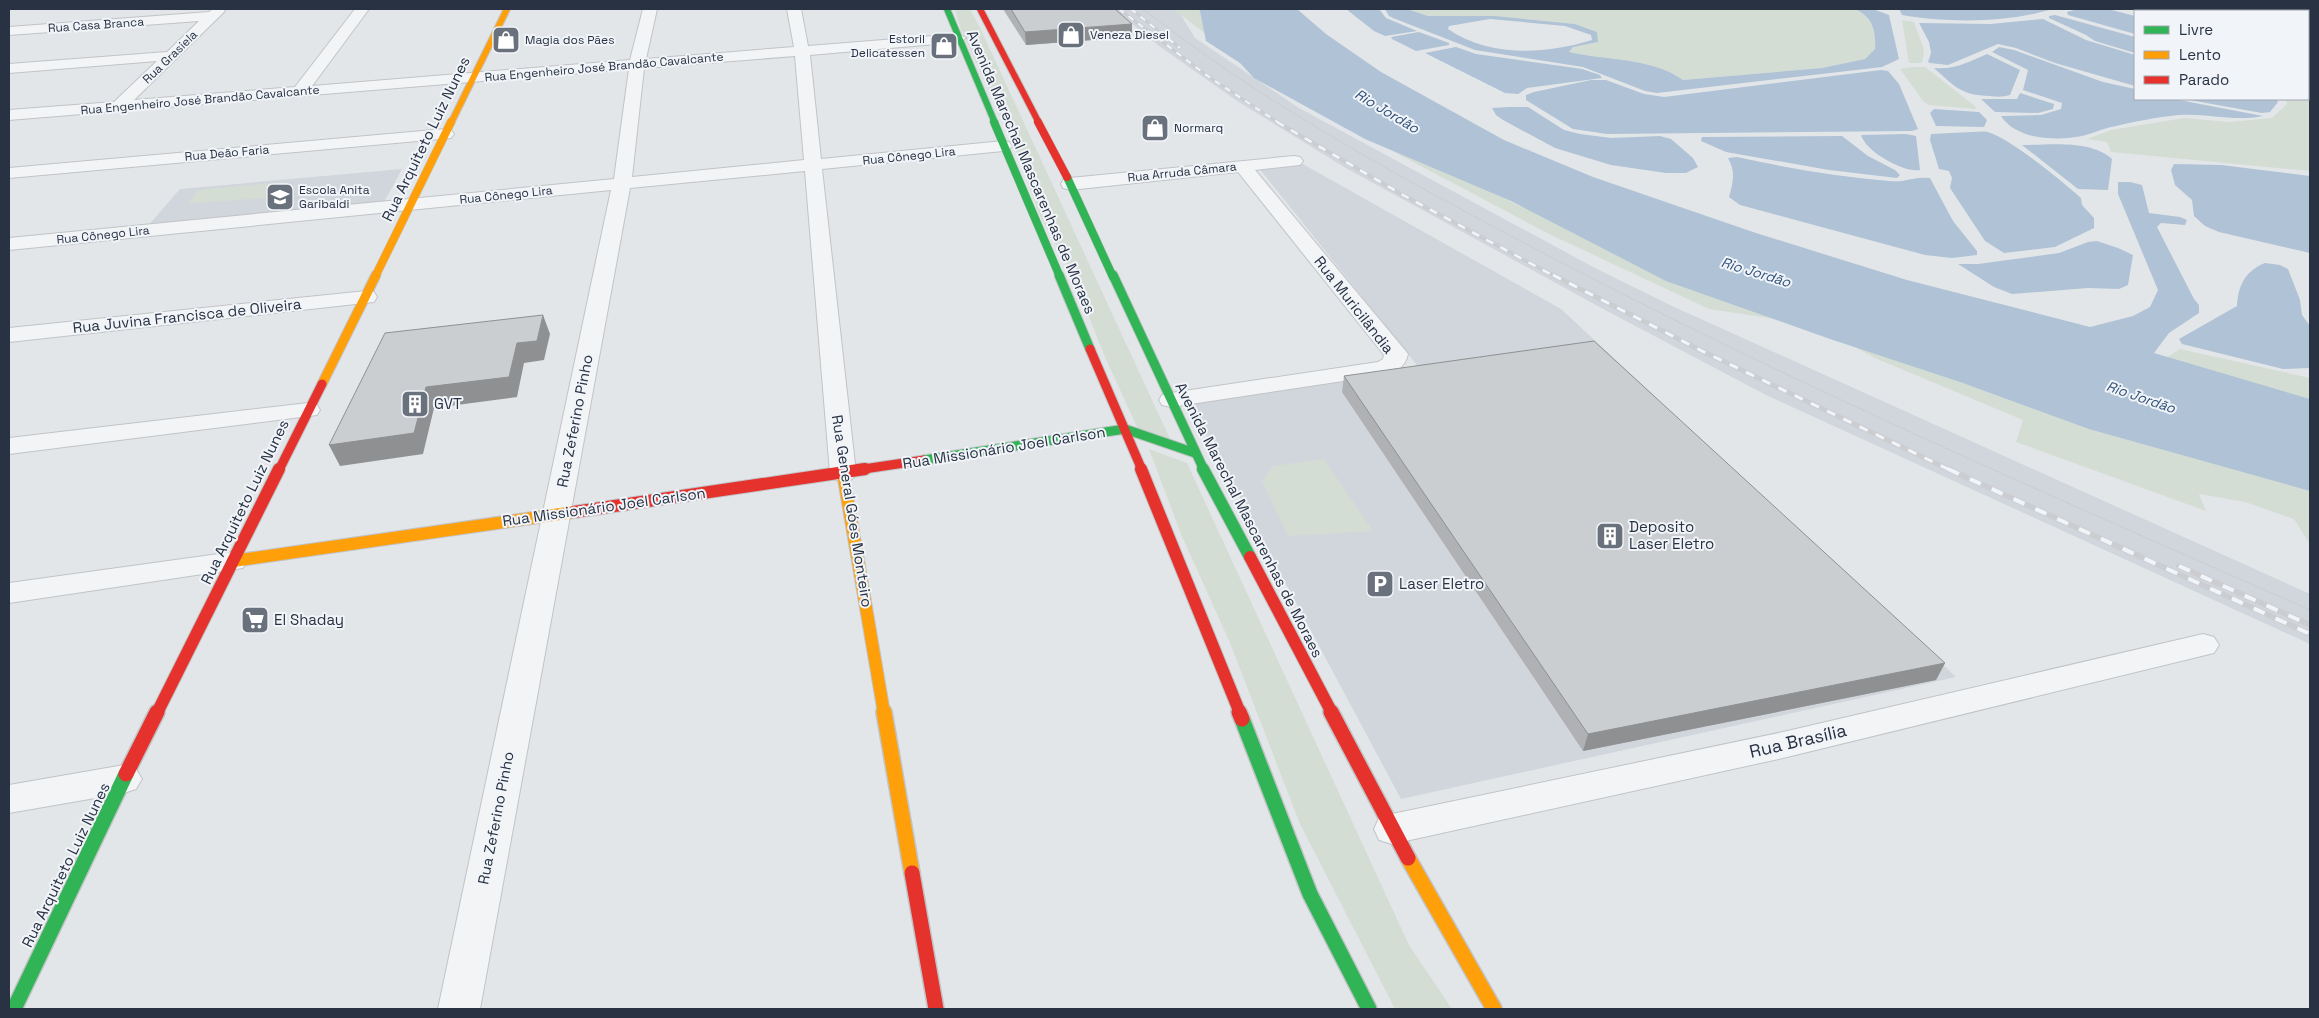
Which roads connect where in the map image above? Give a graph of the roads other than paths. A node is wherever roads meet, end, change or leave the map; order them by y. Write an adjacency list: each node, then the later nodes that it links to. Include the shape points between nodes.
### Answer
1 (362, 9): 15 (street)
2 (507, 9): 14 (main road, Rua Arquiteto Luiz Nunes)
3 (650, 9): 12 (street, Rua Zeferino Pinho)
4 (794, 9): 10 (street, Rua General Góes Monteiro)
5 (947, 9): 9 (main road, Avenida Marechal Mascarenhas de Moraes)
6 (980, 9): 25 (main road, Avenida Marechal Mascarenhas de Moraes)
7 (217, 12): 8 (street, Rua Casa Branca); 11 (street, Rua Grasiela)
8 (9, 31)
9 (959, 38): 10 (street, Rua Engenheiro José Brandão Cavalcante); 19 (main road, Avenida Marechal Mascarenhas de Moraes)
10 (802, 51): 12 (street, Rua Engenheiro José Brandão Cavalcante); 21 (street, Rua General Góes Monteiro)
11 (170, 56): 13 (street); 16 (street, Rua Grasiela)
12 (637, 64): 14 (street, Rua Engenheiro José Brandão Cavalcante); 24 (street, Rua Zeferino Pinho)
13 (9, 68)
14 (473, 78): 15 (street, Rua Engenheiro José Brandão Cavalcante); 18 (main road, Rua Arquiteto Luiz Nunes)
15 (299, 92): 16 (street, Rua Engenheiro José Brandão Cavalcante)
16 (119, 106): 17 (street, Rua Engenheiro José Brandão Cavalcante)
17 (9, 114)
18 (445, 134): 23 (street, Rua Deão Faria); 26 (main road, Rua Arquiteto Luiz Nunes)
19 (1003, 146): 21 (street, Rua Cônego Lira); 32 (main road, Avenida Marechal Mascarenhas de Moraes)
20 (1294, 161): 22 (street, Rua Arruda Câmara)
21 (812, 166): 24 (street, Rua Cônego Lira); 35 (street, Rua General Góes Monteiro)
22 (1242, 166): 25 (street, Rua Arruda Câmara); 30 (street, Rua Muricilândia, via 1396,354 1395,360 1383,368)
23 (9, 173)
24 (622, 184): 26 (street, Rua Cônego Lira); 36 (street, Rua Zeferino Pinho)
25 (1070, 184): 30 (main road, Avenida Marechal Mascarenhas de Moraes)
26 (410, 204): 27 (street, Rua Cônego Lira); 28 (main road, Rua Arquiteto Luiz Nunes)
27 (9, 244)
28 (366, 297): 29 (street, Rua Juvina Francisca de Oliveira); 31 (main road, Rua Arquiteto Luiz Nunes)
29 (9, 335)
30 (1171, 400): 34 (main road, Avenida Marechal Mascarenhas de Moraes)
31 (308, 410): 33 (street); 37 (main road, Rua Arquiteto Luiz Nunes)
32 (1126, 429): 34 (main road, Rua Missionário Joel Carlson); 35 (main road, Rua Missionário Joel Carlson); 46 (main road, Avenida Marechal Mascarenhas de Moraes, via 1310,894)
33 (9, 446)
34 (1195, 453): 42 (main road, Avenida Marechal Mascarenhas de Moraes)
35 (844, 473): 36 (main road, Rua Missionário Joel Carlson); 45 (main road, Rua General Góes Monteiro)
36 (557, 514): 37 (main road, Rua Missionário Joel Carlson); 44 (street, Rua Zeferino Pinho)
37 (233, 560): 38 (street, Rua Missionário Joel Carlson); 40 (main road, Rua Arquiteto Luiz Nunes)
38 (9, 593)
39 (2203, 645): 42 (street, Rua Brasília, via 1783,745 1614,789)
40 (124, 779): 41 (street); 43 (main road, Rua Arquiteto Luiz Nunes)
41 (9, 799)
42 (1392, 829): 47 (main road, Avenida Marechal Mascarenhas de Moraes)
43 (14, 1009)
44 (458, 1009)
45 (936, 1009)
46 (1369, 1009)
47 (1494, 1009)

